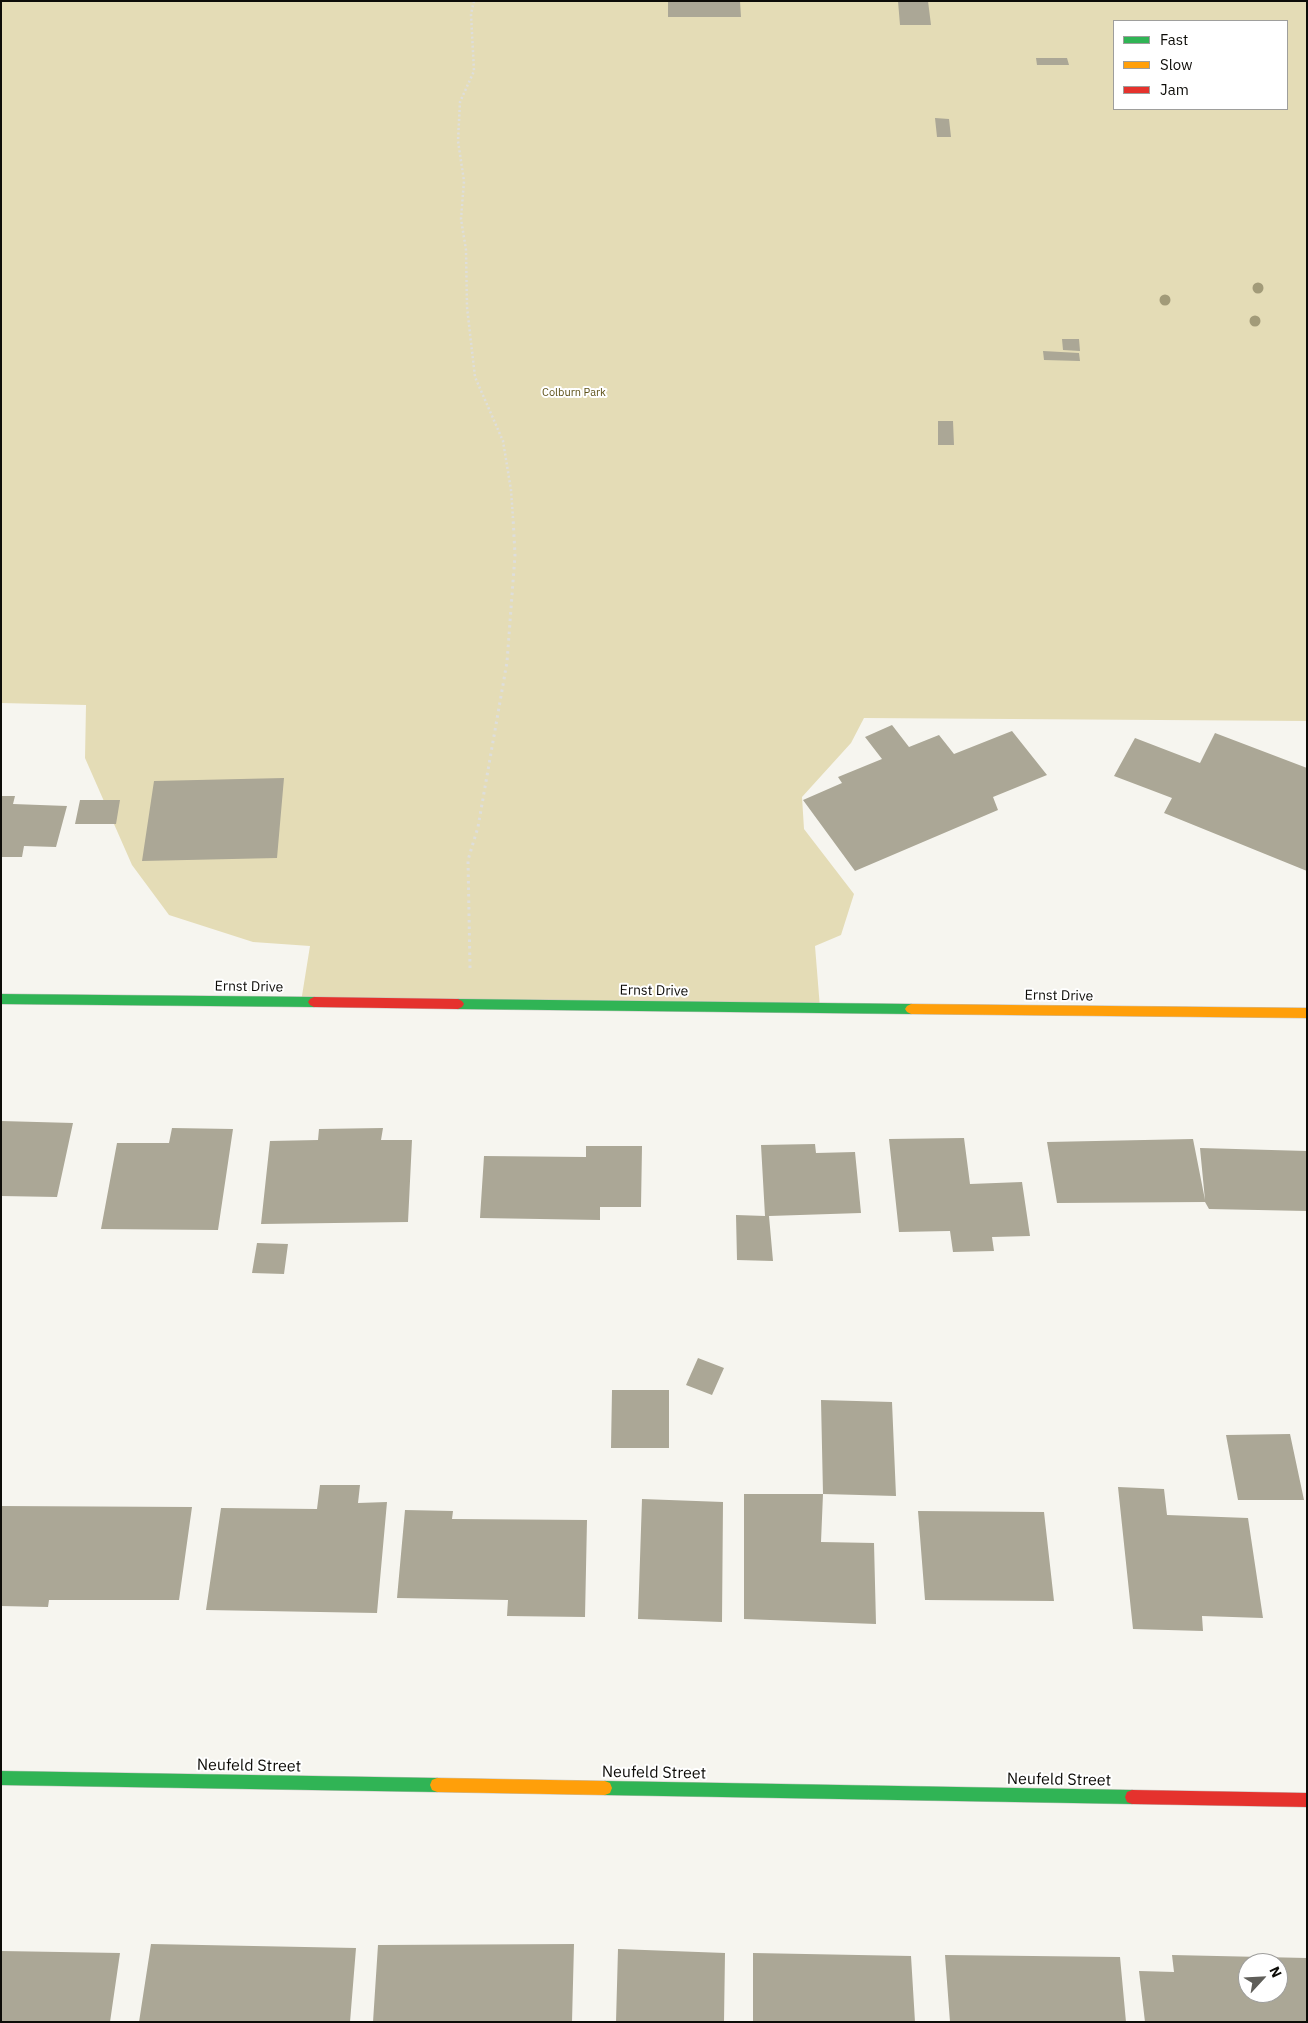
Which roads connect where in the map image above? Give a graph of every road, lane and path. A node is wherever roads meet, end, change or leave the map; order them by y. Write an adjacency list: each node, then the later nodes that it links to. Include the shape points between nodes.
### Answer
1 (474, 1): 3 (path, via 471,23 474,71 460,102 458,141 464,181 462,219 467,307 476,378 503,441 511,490 515,556 508,662 478,827 468,860)
2 (1, 999): 3 (street, Ernst Drive)
3 (471, 1004): 4 (street, Ernst Drive)
4 (1307, 1013)
5 (1, 1778): 6 (street, Neufeld Street)
6 (1307, 1800)

